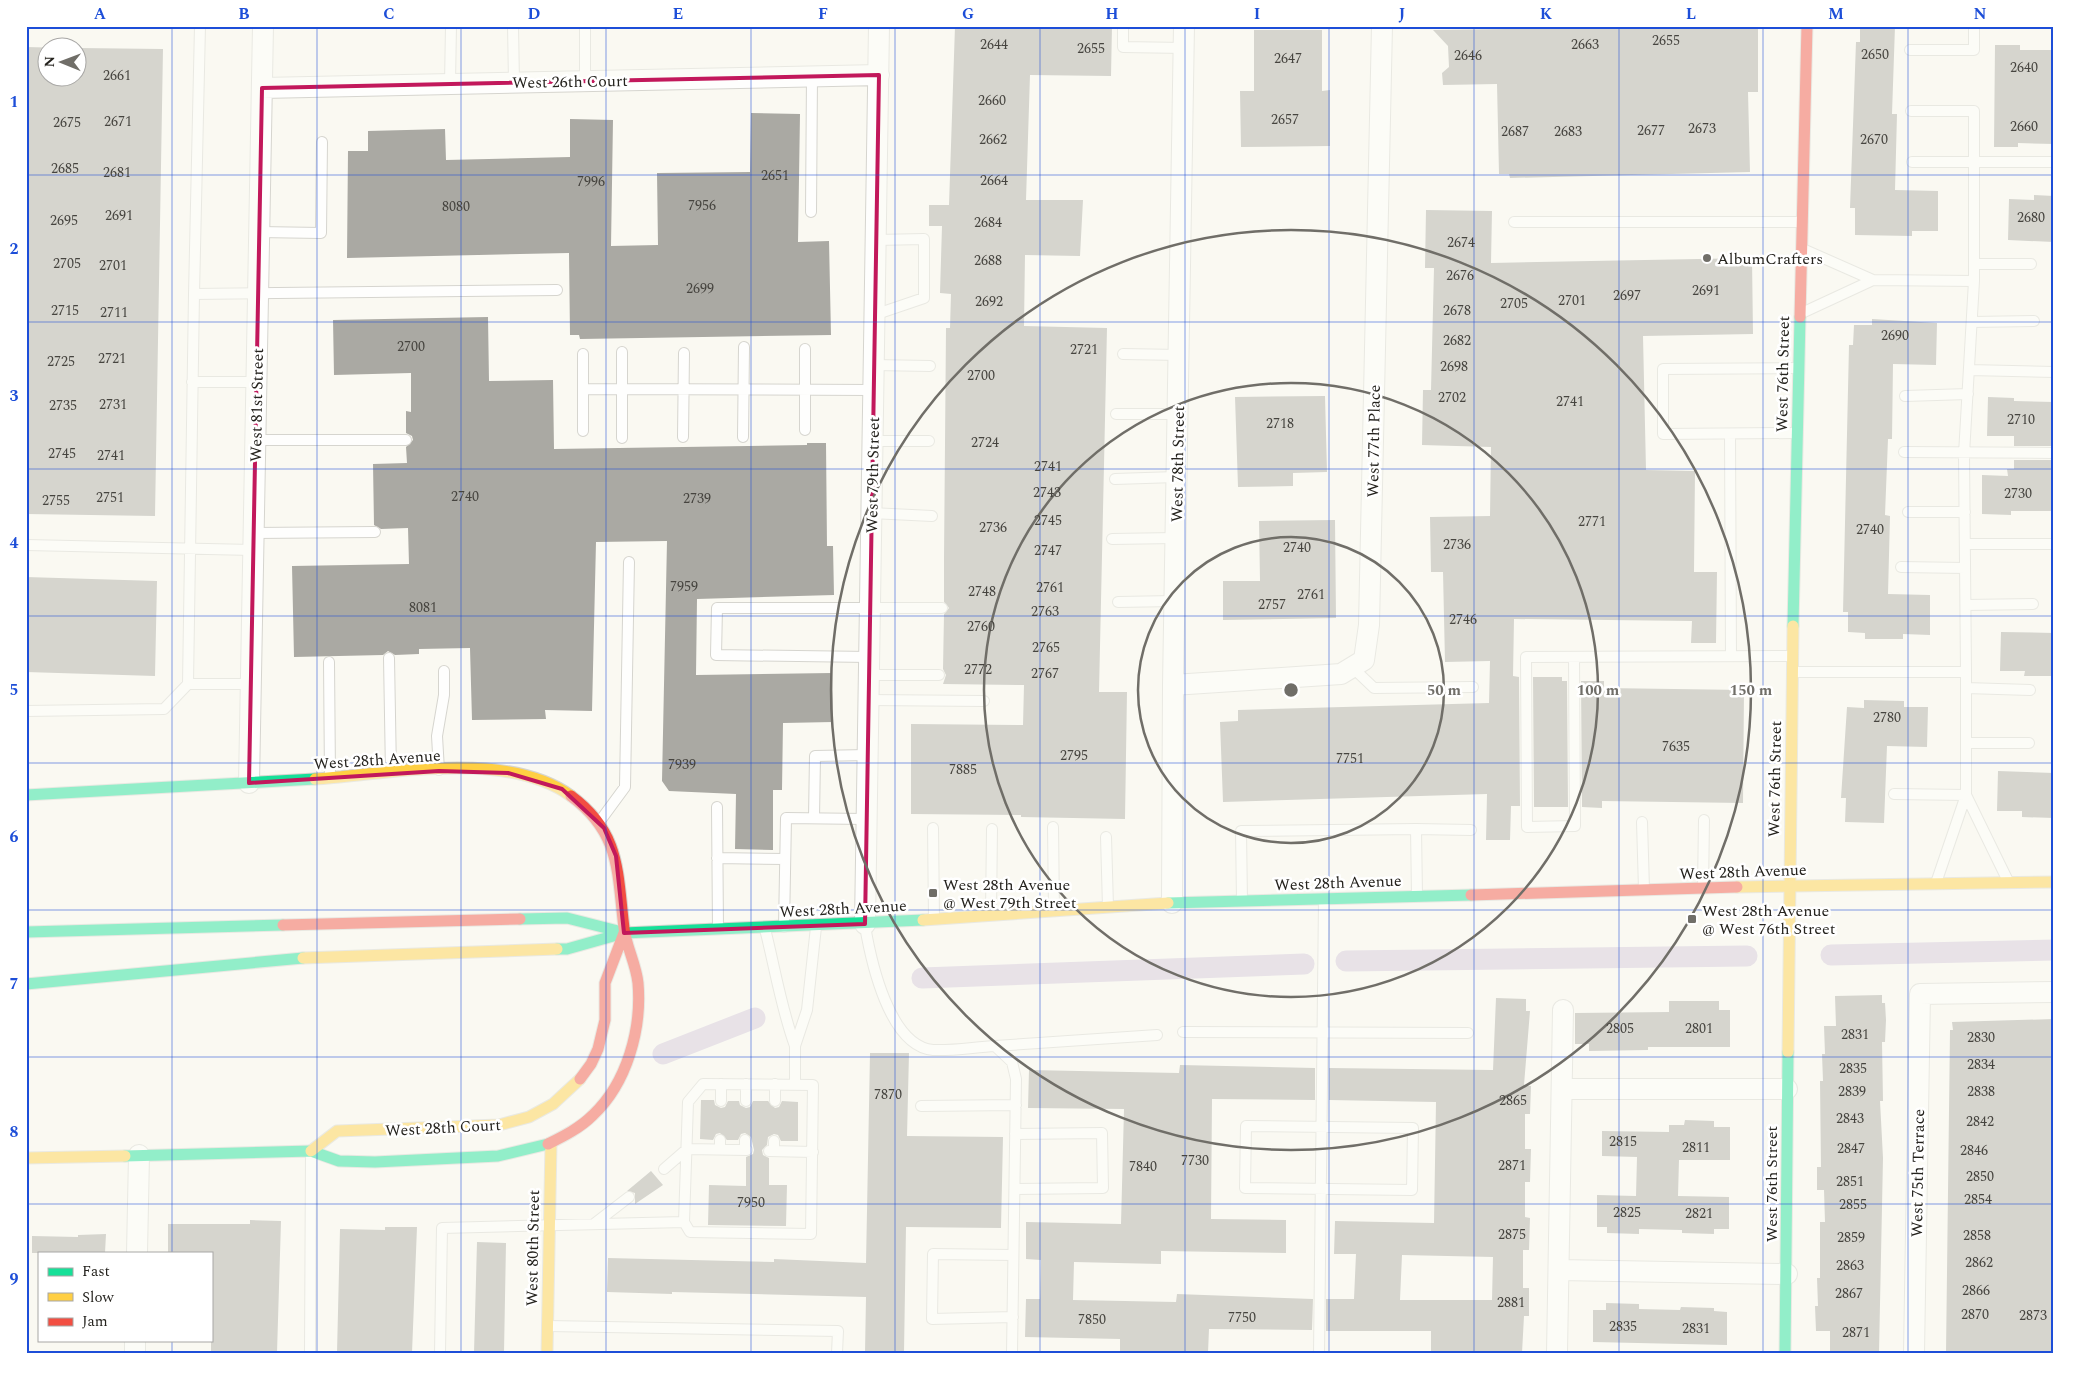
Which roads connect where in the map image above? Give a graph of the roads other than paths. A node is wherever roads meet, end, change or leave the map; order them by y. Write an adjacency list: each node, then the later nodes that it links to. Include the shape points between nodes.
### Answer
1 (200, 26): 36 (lane)
2 (263, 26): 19 (street, West 81st Street)
3 (451, 26): 18 (lane)
4 (513, 26): 17 (lane)
5 (585, 26): 16 (lane)
6 (880, 26): 14 (street, West 79th Street)
7 (1124, 26): 12 (lane, via 1123,47)
8 (1184, 26): 12 (street, West 78th Street)
9 (1382, 26): 109 (street, West 77th Place, via 1369,625 1364,660)
10 (1807, 26): 27 (street, West 76th Street)
11 (1974, 26): 13 (lane, via 1974,50)
12 (1184, 48): 48 (street, West 78th Street)
13 (1910, 50)
14 (879, 75): 15 (street, West 26th Court); 29 (street, West 79th Street)
15 (812, 76): 16 (street, West 26th Court); 25 (lane)
16 (585, 81): 17 (street, West 26th Court)
17 (514, 82): 18 (street, West 26th Court)
18 (450, 83): 19 (street, West 26th Court)
19 (262, 88): 28 (street, West 81st Street)
20 (1911, 111): 23 (lane, via 1974,111)
21 (322, 142): 28 (lane, via 321,233)
22 (1912, 162): 23 (lane)
23 (1974, 162): 24 (lane); 31 (lane)
24 (2054, 162)
25 (810, 212)
26 (1514, 222): 27 (lane)
27 (1802, 222): 30 (street, West 76th Street)
28 (259, 232): 37 (street, West 81st Street)
29 (876, 240): 39 (street, West 79th Street); 39 (lane, via 924,239 924,298)
30 (1801, 248): 33 (lane); 38 (street, West 76th Street)
31 (1974, 264): 32 (lane); 34 (lane)
32 (2031, 264)
33 (1873, 280): 34 (lane); 38 (lane)
34 (1974, 281): 41 (lane)
35 (556, 290): 37 (lane)
36 (194, 294): 37 (lane); 54 (lane)
37 (258, 294): 55 (street, West 81st Street)
38 (1800, 314): 51 (street, West 76th Street)
39 (874, 315): 49 (street, West 79th Street)
40 (2034, 321): 41 (lane)
41 (1972, 322): 52 (lane)
42 (744, 347): 61 (lane)
43 (805, 350): 59 (lane)
44 (622, 352): 57 (lane)
45 (684, 353): 58 (lane)
46 (583, 354): 56 (lane)
47 (1123, 354): 48 (lane)
48 (1179, 355): 65 (street, West 78th Street)
49 (874, 366): 50 (lane); 60 (street, West 79th Street)
50 (930, 366)
51 (1798, 368): 68 (street, West 76th Street); 69 (lane, via 1663,369 1663,434)
52 (1969, 370): 53 (lane); 62 (lane)
53 (2054, 372)
54 (192, 382): 55 (lane); 93 (lane)
55 (256, 382): 73 (street, West 81st Street)
56 (583, 389): 57 (lane); 67 (lane)
57 (622, 390): 58 (lane); 72 (lane)
58 (683, 390): 61 (lane); 70 (lane)
59 (805, 390): 60 (lane); 61 (lane); 66 (lane)
60 (873, 390): 75 (street, West 79th Street)
61 (742, 391): 71 (lane)
62 (1968, 394): 63 (lane); 79 (lane)
63 (1905, 396)
64 (1116, 414): 65 (lane)
65 (1178, 414): 80 (street, West 78th Street)
66 (805, 430)
67 (583, 431)
68 (1797, 433): 69 (lane); 104 (street, West 76th Street)
69 (1730, 434): 103 (lane)
70 (683, 437)
71 (743, 437)
72 (622, 438)
73 (255, 440): 74 (lane); 89 (street, West 81st Street)
74 (406, 440)
75 (872, 441): 76 (lane); 84 (street, West 79th Street)
76 (929, 442)
77 (1904, 452): 79 (lane)
78 (2054, 453): 79 (lane)
79 (1964, 454): 83 (lane)
80 (1176, 477): 81 (lane); 87 (street, West 78th Street)
81 (1115, 478)
82 (1908, 512): 83 (lane)
83 (1965, 512): 90 (lane)
84 (871, 513): 85 (lane); 101 (street, West 79th Street)
85 (932, 516)
86 (375, 532): 89 (lane)
87 (1175, 538): 88 (lane); 97 (street, West 78th Street)
88 (1112, 539)
89 (253, 542): 93 (lane); 115 (street, West 81st Street)
90 (1965, 544): 91 (lane); 96 (lane)
91 (2054, 544)
92 (26, 545): 93 (lane)
93 (191, 549): 114 (lane)
94 (629, 562): 137 (lane, via 625,787)
95 (1901, 567): 96 (lane)
96 (1965, 568): 100 (lane)
97 (1174, 601): 98 (lane); 116 (street, West 78th Street)
98 (1118, 602)
99 (2033, 604): 100 (lane)
100 (1966, 605): 112 (lane)
101 (870, 607): 102 (lane); 108 (street, West 79th Street); 108 (lane, via 717,608 716,655)
102 (942, 608)
103 (1731, 656): 104 (lane); 105 (lane)
104 (1792, 656): 111 (street, West 76th Street)
105 (1574, 657): 105 (lane, via 1526,657 1527,826 1575,826)
106 (389, 658): 127 (lane)
107 (329, 662): 128 (lane)
108 (869, 666): 113 (lane); 120 (street, West 79th Street)
109 (1352, 667): 116 (street, via 1341,674); 117 (lane, via 1374,688)
110 (444, 671): 126 (lane, via 444,695 437,736)
111 (1792, 672): 112 (lane); 150 (street, West 76th Street)
112 (1966, 672): 118 (lane)
113 (939, 675)
114 (188, 684): 115 (lane); 122 (lane, via 164,709)
115 (251, 684): 129 (street, West 81st Street)
116 (1173, 685): 156 (street, West 78th Street)
117 (1473, 687)
118 (1966, 688): 119 (lane); 123 (lane)
119 (2030, 690)
120 (868, 700): 121 (lane); 125 (street, West 79th Street)
121 (984, 701)
122 (26, 711)
123 (1966, 742): 124 (lane); 132 (lane)
124 (2029, 743)
125 (867, 755): 134 (lane, via 815,756); 135 (street, West 79th Street)
126 (439, 771): 127 (street, West 28th Avenue); 137 (street, West 28th Avenue, via 508,773 546,781 570,795)
127 (391, 774): 128 (street, West 28th Avenue)
128 (330, 778): 129 (street, West 28th Avenue)
129 (249, 783): 131 (street, West 28th Avenue)
130 (1894, 794): 132 (lane)
131 (26, 795)
132 (1966, 795): 147 (lane); 149 (lane)
133 (716, 807): 145 (lane)
134 (814, 818): 135 (lane); 146 (lane, via 786,818)
135 (866, 819): 161 (street, West 79th Street)
136 (1704, 820): 151 (lane)
137 (599, 822): 167 (street, West 28th Avenue, via 611,840 616,856)
138 (1642, 822): 152 (lane)
139 (1053, 826): 158 (lane)
140 (933, 828): 160 (lane)
141 (992, 828): 159 (lane)
142 (1416, 829): 143 (lane); 153 (lane); 155 (lane, via 1241,831)
143 (1471, 830)
144 (1106, 837): 157 (lane)
145 (717, 858): 146 (lane); 165 (lane)
146 (785, 859): 164 (lane)
147 (2008, 882): 148 (street, West 28th Avenue); 149 (street, West 28th Avenue)
148 (2054, 882)
149 (1935, 884): 150 (street, West 28th Avenue)
150 (1789, 886): 151 (street, West 28th Avenue); 182 (street, West 76th Street)
151 (1703, 888): 152 (street, West 28th Avenue)
152 (1644, 890): 153 (street, West 28th Avenue)
153 (1417, 896): 154 (street, West 28th Avenue)
154 (1324, 899): 155 (street, West 28th Avenue); 172 (lane)
155 (1242, 901): 156 (street, West 28th Avenue)
156 (1172, 903): 157 (street, West 28th Avenue)
157 (1108, 908): 158 (street, West 28th Avenue)
158 (1054, 912): 159 (street, West 28th Avenue)
159 (991, 917): 160 (street, West 28th Avenue)
160 (934, 920): 161 (street, West 28th Avenue)
161 (865, 924): 162 (street, West 28th Avenue); 176 (lane, via 872,962 899,1029 914,1043 932,1050)
162 (816, 926): 164 (street, West 28th Avenue); 175 (lane, via 807,1010)
163 (765, 928): 164 (street, West 28th Avenue); 165 (street, West 28th Avenue); 175 (lane, via 784,1018)
164 (784, 928)
165 (718, 930): 167 (street, West 28th Avenue)
166 (26, 932): 167 (street, West 28th Avenue, via 567,918)
167 (624, 932): 168 (street, West 28th Avenue, via 567,949 327,956); 190 (street, West 28th Court, via 639,986 631,1050 615,1088 603,1106 578,1129); 194 (street, West 28th Court, via 605,983 605,1020 598,1049 575,1085 552,1104 529,1117 499,1125 337,1131)
168 (26, 984)
169 (2054, 992): 219 (street, West 75th Terrace, via 1920,994)
170 (1563, 1010): 181 (street)
171 (1183, 1032): 172 (lane)
172 (1323, 1032): 173 (lane); 188 (lane)
173 (1468, 1033)
174 (1157, 1035): 176 (lane)
175 (795, 1046): 180 (lane)
176 (995, 1046): 187 (lane, via 1012,1062)
177 (721, 1084): 178 (lane); 183 (lane); 193 (lane, via 703,1084 688,1102)
178 (746, 1084): 179 (lane); 184 (lane)
179 (775, 1084): 180 (lane); 185 (lane)
180 (795, 1084): 195 (lane, via 813,1085)
181 (1562, 1089): 182 (street); 207 (street)
182 (1787, 1089): 208 (street, West 76th Street)
183 (721, 1101)
184 (746, 1101)
185 (775, 1101)
186 (921, 1106): 187 (lane)
187 (1016, 1106): 189 (lane)
188 (1322, 1127): 200 (lane); 200 (lane, via 1246,1126 1245,1188); 200 (lane, via 1413,1128 1412,1190)
189 (1016, 1134): 199 (lane); 199 (lane, via 1102,1133 1103,1188)
190 (551, 1144): 194 (street, West 28th Court, via 498,1157 414,1160 337,1161); 204 (street, West 80th Street)
191 (746, 1147): 193 (lane, via 720,1145)
192 (772, 1147): 195 (lane)
193 (687, 1149): 198 (lane); 202 (lane)
194 (311, 1151): 196 (street, West 28th Court); 211 (lane)
195 (812, 1152): 202 (lane, via 811,1234 690,1232)
196 (138, 1155): 197 (street, West 28th Court); 205 (street)
197 (26, 1158)
198 (664, 1169)
199 (1014, 1189): 206 (lane)
200 (1321, 1189): 216 (lane)
201 (629, 1197): 203 (lane)
202 (684, 1222): 203 (lane)
203 (594, 1224): 204 (lane)
204 (548, 1225): 210 (street, West 80th Street); 212 (lane, via 442,1228)
205 (137, 1252)
206 (1013, 1256): 209 (lane); 209 (lane, via 933,1254 932,1319)
207 (1559, 1270): 208 (street); 217 (street)
208 (1787, 1274): 218 (street, West 76th Street)
209 (1013, 1317): 215 (lane)
210 (547, 1326): 213 (street, West 80th Street); 214 (lane, via 838,1330)
211 (310, 1353)
212 (440, 1353)
213 (547, 1353)
214 (837, 1353)
215 (1012, 1353)
216 (1319, 1353)
217 (1557, 1353)
218 (1785, 1353)
219 (1914, 1353)

